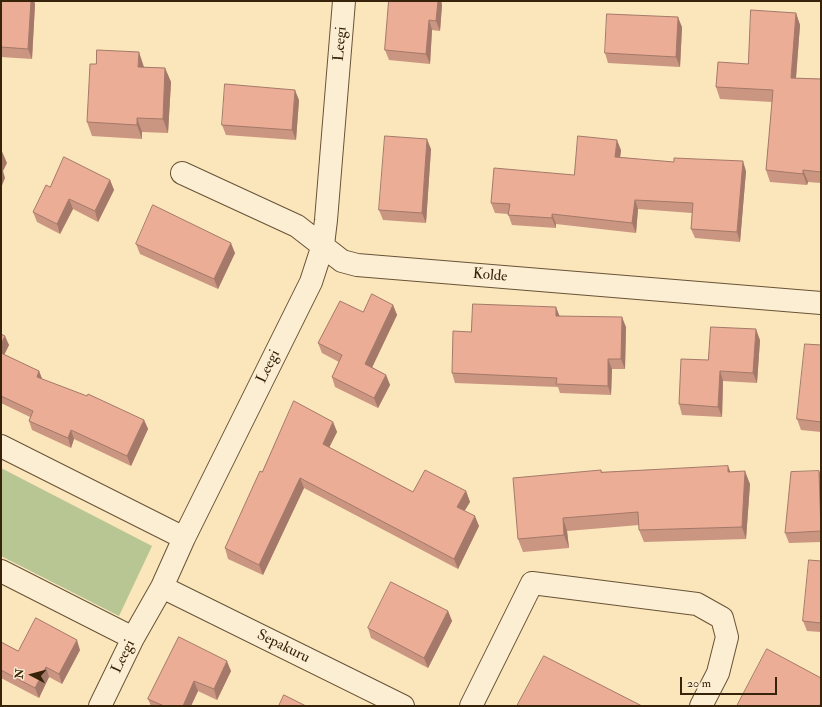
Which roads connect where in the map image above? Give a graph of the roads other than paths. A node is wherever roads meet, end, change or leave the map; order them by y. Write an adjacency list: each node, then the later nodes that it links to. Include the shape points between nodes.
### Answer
1 (344, 1): 3 (street, Leegi)
2 (182, 173): 3 (street, Kolde, via 297,226)
3 (322, 245): 4 (street, Kolde, via 342,261 357,265); 6 (street, Leegi, via 310,282)
4 (821, 303)
5 (1, 446): 6 (street)
6 (184, 538): 8 (street, Leegi)
7 (1, 571): 9 (street)
8 (162, 588): 9 (street, Leegi); 11 (street, Sepakuru)
9 (133, 638): 10 (street, Leegi)
10 (100, 706)
11 (403, 706)
12 (470, 706): 13 (street, via 532,583 697,604 722,618 727,638 718,673)
13 (701, 706)

